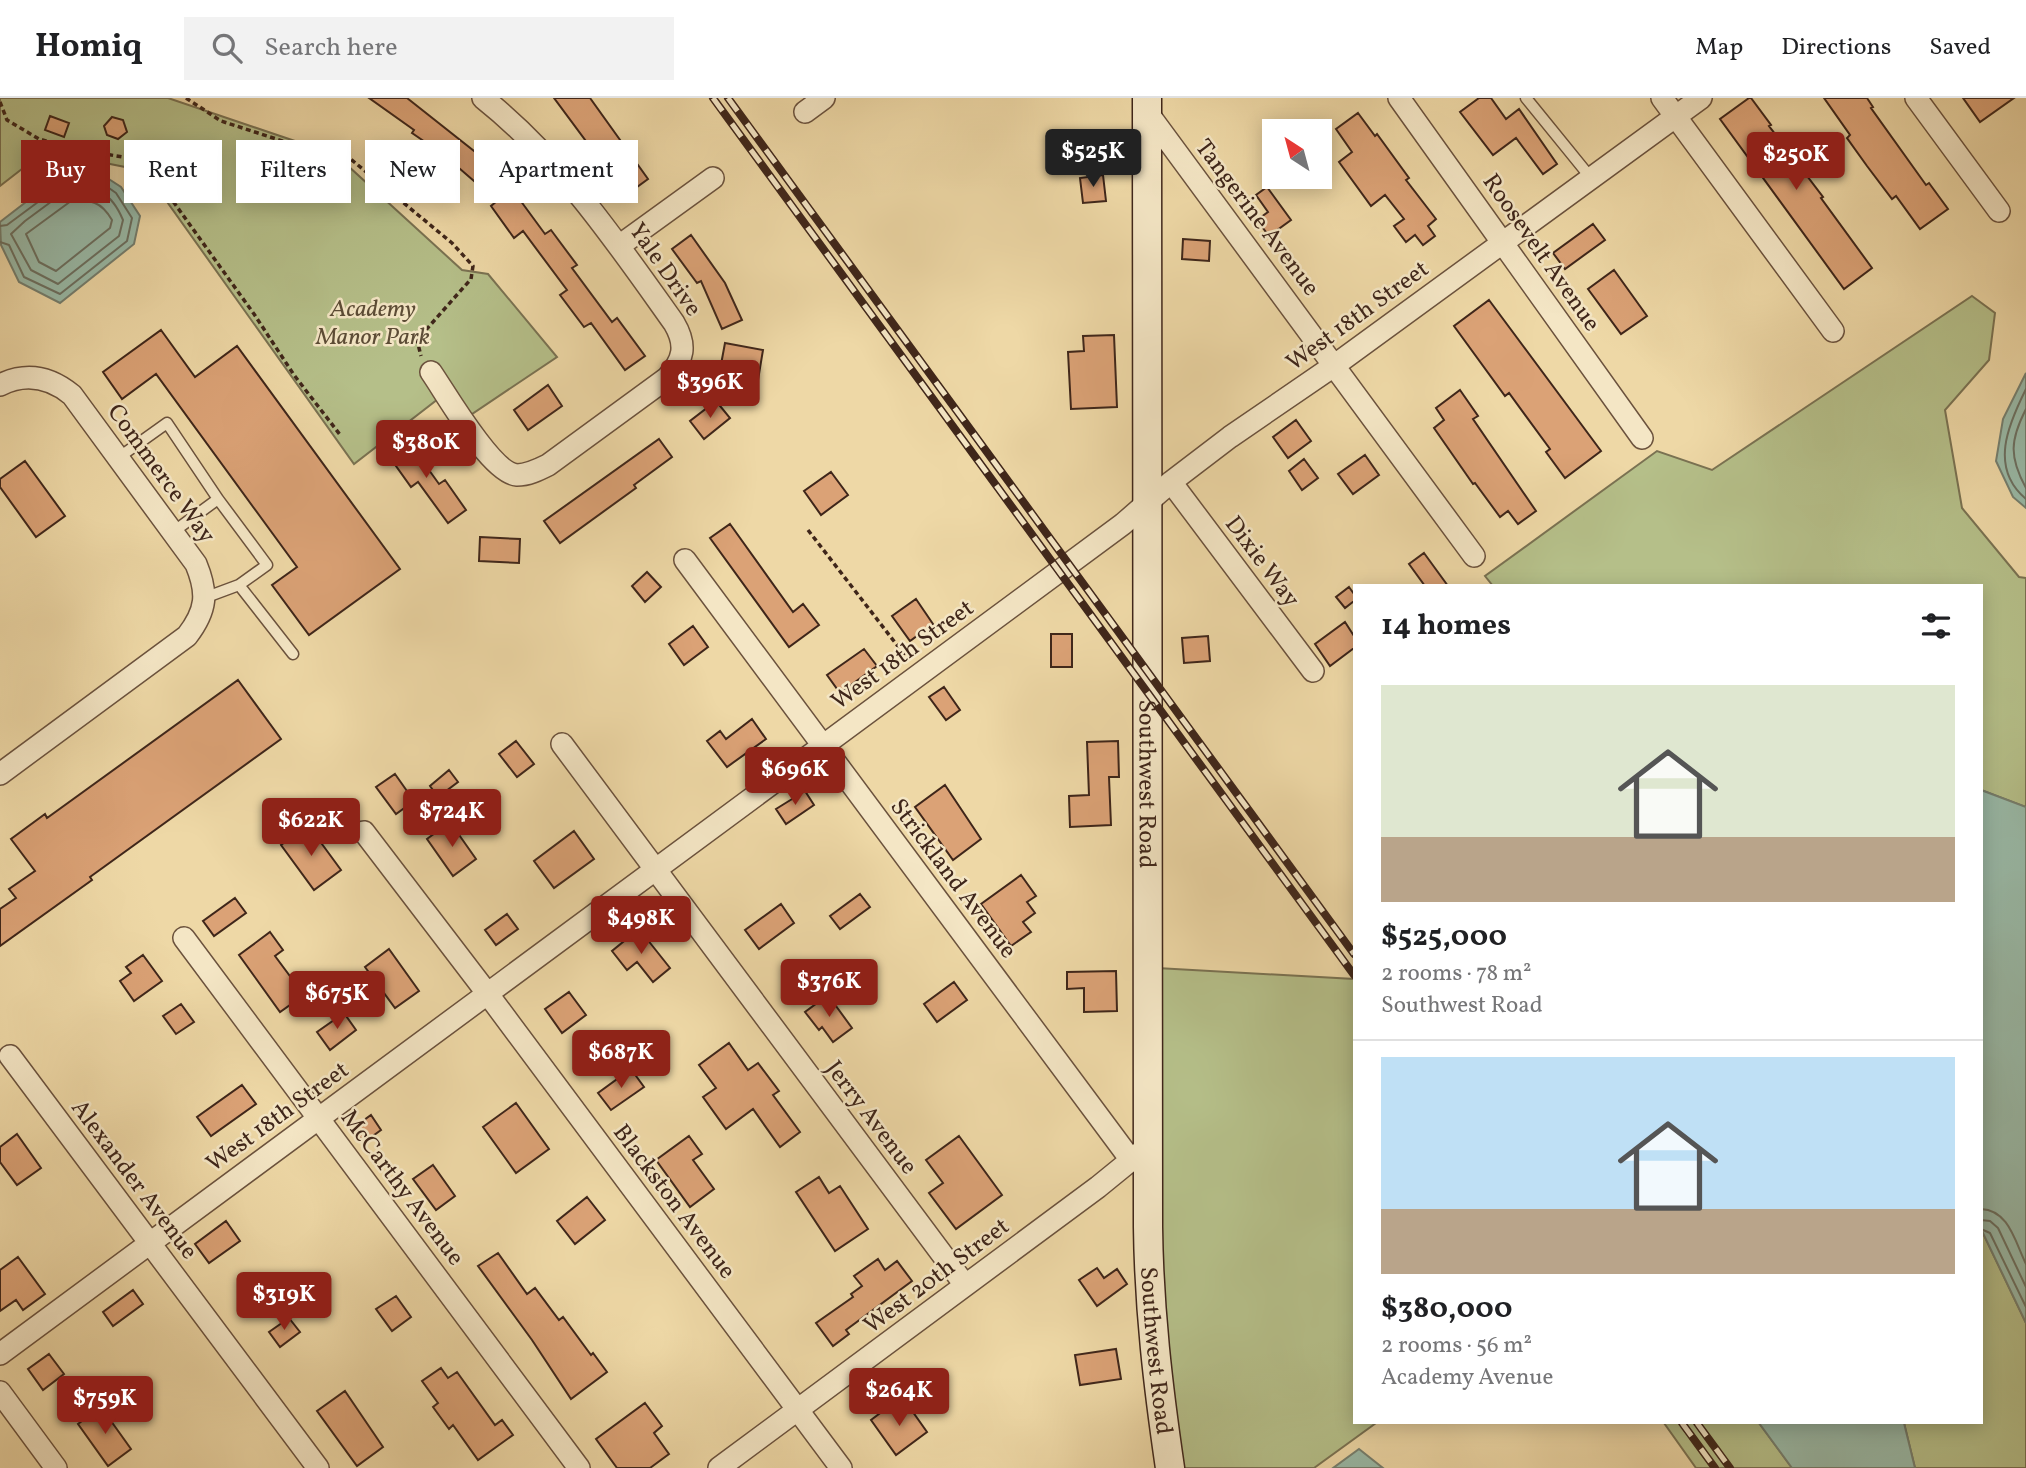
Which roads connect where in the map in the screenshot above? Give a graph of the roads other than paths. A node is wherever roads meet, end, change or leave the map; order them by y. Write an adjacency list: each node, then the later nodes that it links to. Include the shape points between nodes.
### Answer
1 (483, 98): 15 (street, Yale Drive, via 553,164)
2 (824, 98): 9 (street)
3 (1399, 98): 14 (street, Roosevelt Avenue)
4 (1526, 98): 12 (lane)
5 (1662, 98): 10 (street)
6 (1701, 98): 10 (street, West 18th Street)
7 (1916, 98): 13 (street)
8 (1147, 105): 17 (street, Tangerine Avenue); 24 (street, Southwest Road)
9 (805, 112)
10 (1676, 116): 12 (street, West 18th Street); 16 (street)
11 (713, 178): 15 (street)
12 (1591, 178): 14 (street, West 18th Street)
13 (1999, 211)
14 (1503, 242): 17 (street, West 18th Street); 20 (street, Roosevelt Avenue)
15 (619, 246): 18 (street, Yale Drive, via 682,336 684,351 678,367 656,386 548,466 516,475 503,471)
16 (1833, 331)
17 (1335, 365): 22 (street, West 18th Street); 26 (street, Tangerine Avenue)
18 (431, 372)
19 (0, 386): 21 (street, Commerce Way, via 13,379 37,377 57,383 72,395)
20 (1642, 438)
21 (118, 458): 23 (lane, via 166,423); 25 (street, Commerce Way)
22 (1171, 482): 24 (street, West 18th Street); 31 (street, Dixie Way)
23 (218, 499): 25 (lane); 28 (lane, via 267,565)
24 (1148, 503): 33 (street, West 18th Street); 41 (street, Southwest Road)
25 (173, 533): 29 (street, Commerce Way, via 196,564 204,582)
26 (1474, 556)
27 (685, 560): 33 (street, Strickland Avenue)
28 (239, 585): 29 (lane); 30 (lane)
29 (204, 598): 34 (street, via 200,619 187,636)
30 (293, 654)
31 (1313, 671)
32 (562, 744): 36 (street, Jerry Avenue)
33 (822, 745): 36 (street, West 18th Street); 41 (street, Strickland Avenue)
34 (0, 774)
35 (363, 832): 38 (street, Blackston Avenue)
36 (652, 867): 38 (street, West 18th Street); 43 (street, Jerry Avenue)
37 (184, 938): 40 (street, McCarthy Avenue)
38 (487, 993): 40 (street, West 18th Street); 46 (street, Blackston Avenue)
39 (10, 1056): 42 (street, Alexander Avenue)
40 (319, 1118): 42 (street, West 18th Street); 49 (street, McCarthy Avenue)
41 (1139, 1153): 43 (street, West 20th Street); 52 (street, Southwest Road, via 1149,1301)
42 (150, 1242): 44 (street, West 18th Street); 48 (street, Alexander Avenue)
43 (965, 1285): 46 (street, West 20th Street)
44 (0, 1354)
45 (0, 1392): 47 (street)
46 (798, 1411): 50 (street, West 20th Street); 51 (street, Blackston Avenue)
47 (57, 1468)
48 (318, 1468)
49 (579, 1468)
50 (719, 1468)
51 (841, 1468)
52 (1170, 1468)

